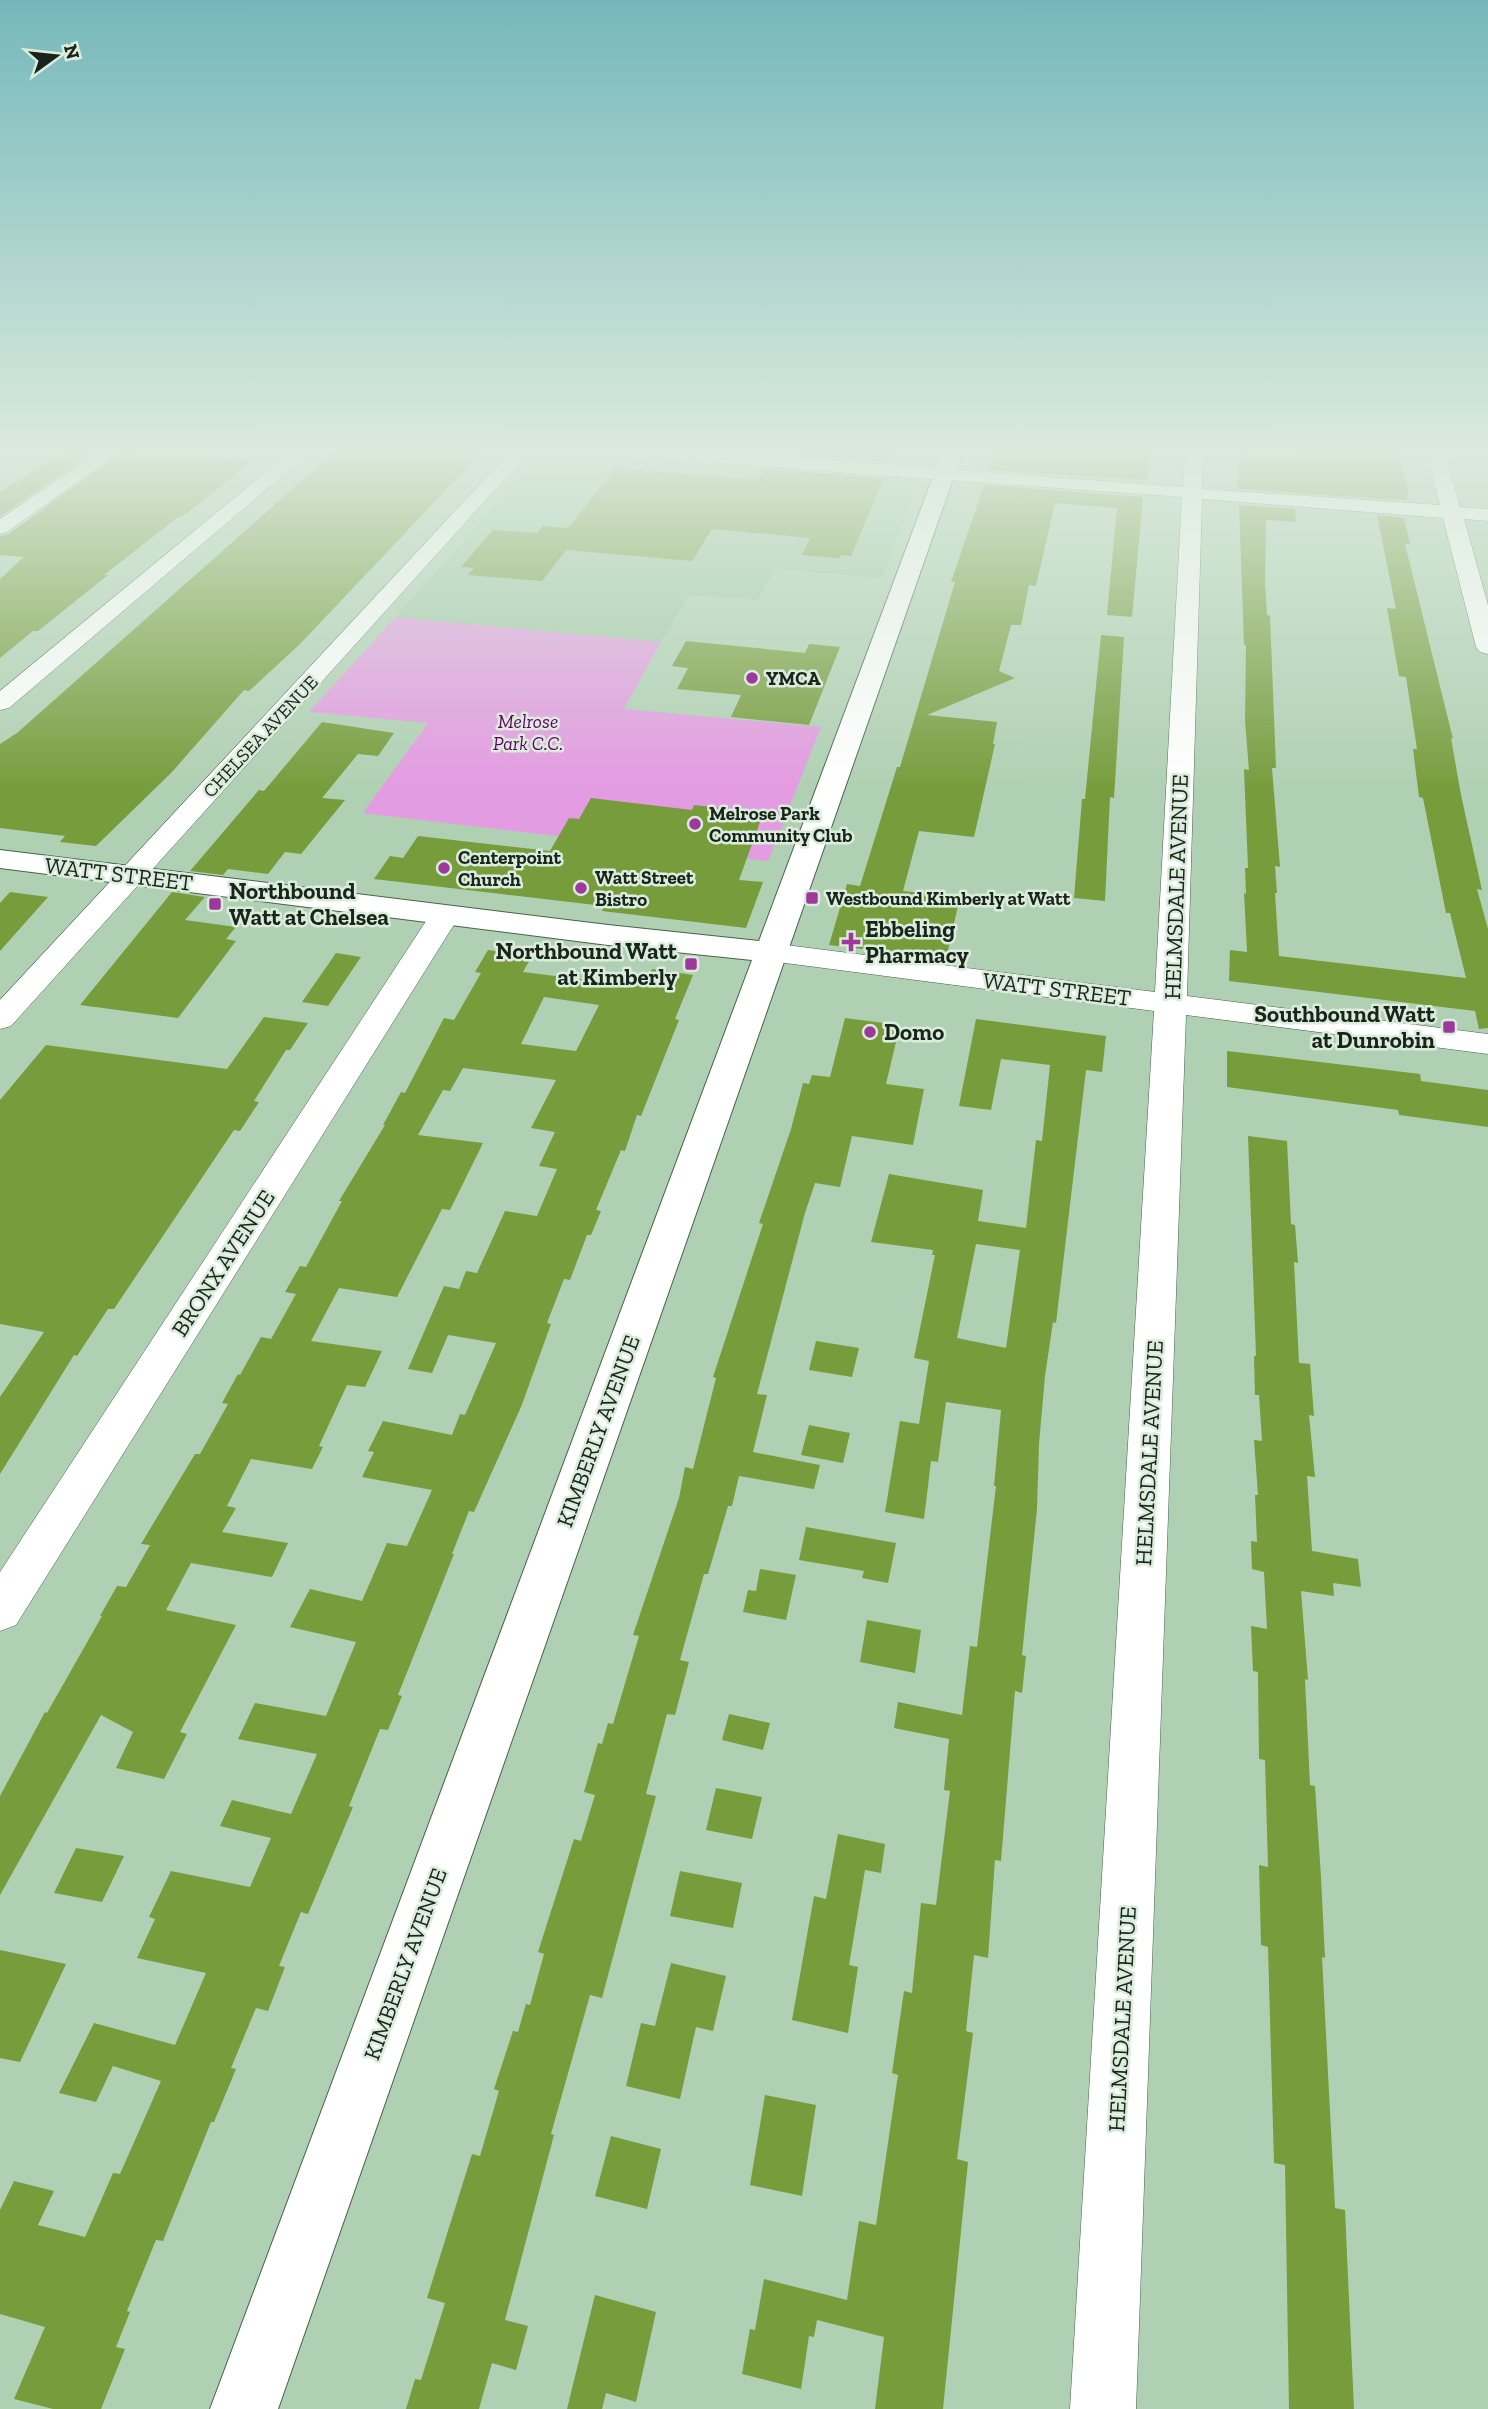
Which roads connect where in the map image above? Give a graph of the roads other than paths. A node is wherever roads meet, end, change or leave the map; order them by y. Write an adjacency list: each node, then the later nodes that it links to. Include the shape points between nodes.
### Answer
1 (165, 565): 7 (street)
2 (416, 565): 9 (street, CHELSEA AVENUE)
3 (912, 565): 11 (street, KIMBERLY AVENUE)
4 (1189, 565): 12 (street, HELMSDALE AVENUE)
5 (1466, 565): 6 (street)
6 (1488, 647)
7 (0, 702)
8 (0, 859): 9 (street, WATT STREET)
9 (131, 876): 10 (street, WATT STREET); 13 (street, CHELSEA AVENUE)
10 (445, 915): 11 (street, WATT STREET); 15 (street, BRONX AVENUE)
11 (770, 952): 12 (street, WATT STREET); 16 (street, KIMBERLY AVENUE)
12 (1171, 1004): 14 (street, WATT STREET); 17 (street, HELMSDALE AVENUE)
13 (0, 1018)
14 (1488, 1044)
15 (0, 1611)
16 (244, 2409)
17 (1103, 2409)

